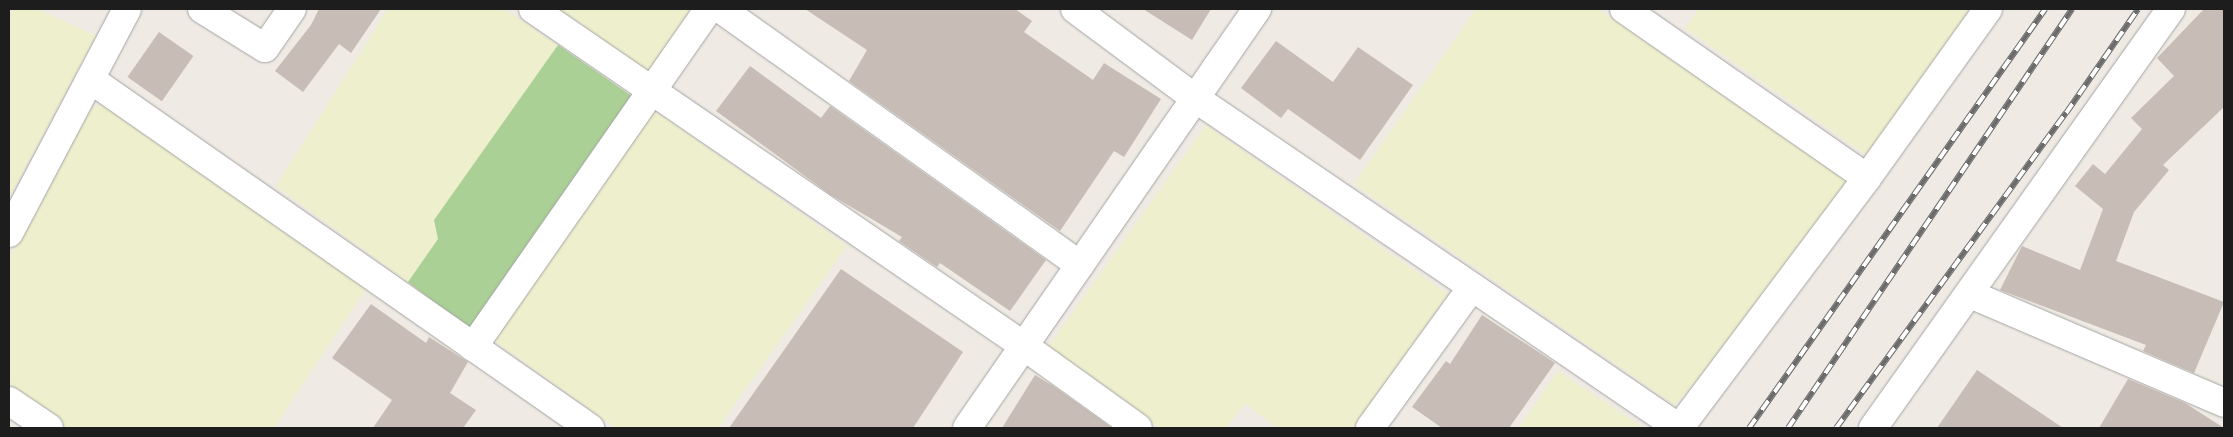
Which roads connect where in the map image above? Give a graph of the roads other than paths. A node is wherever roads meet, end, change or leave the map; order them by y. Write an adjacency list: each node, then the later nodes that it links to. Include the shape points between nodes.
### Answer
1 (127, 9): 12 (street)
2 (202, 9): 3 (street, via 265,48)
3 (292, 9)
4 (532, 9): 13 (street)
5 (709, 9): 13 (street)
6 (721, 9): 17 (street)
7 (1075, 9): 14 (street)
8 (1257, 9): 14 (street)
9 (1624, 9): 15 (street)
10 (1988, 9): 15 (street)
11 (2171, 9): 19 (street)
12 (90, 79): 16 (street); 21 (street)
13 (651, 91): 20 (street); 21 (street)
14 (1195, 98): 17 (street); 18 (street)
15 (1867, 178): 29 (street)
16 (9, 233)
17 (1080, 265): 20 (street)
18 (1472, 287): 28 (street); 29 (street)
19 (1970, 294): 23 (street); 30 (street)
20 (1024, 346): 26 (street); 27 (street)
21 (473, 347): 25 (street)
22 (9, 401): 24 (street)
23 (2224, 403)
24 (50, 428)
25 (590, 428)
26 (966, 428)
27 (1138, 428)
28 (1370, 428)
29 (1679, 428)
30 (1873, 428)

